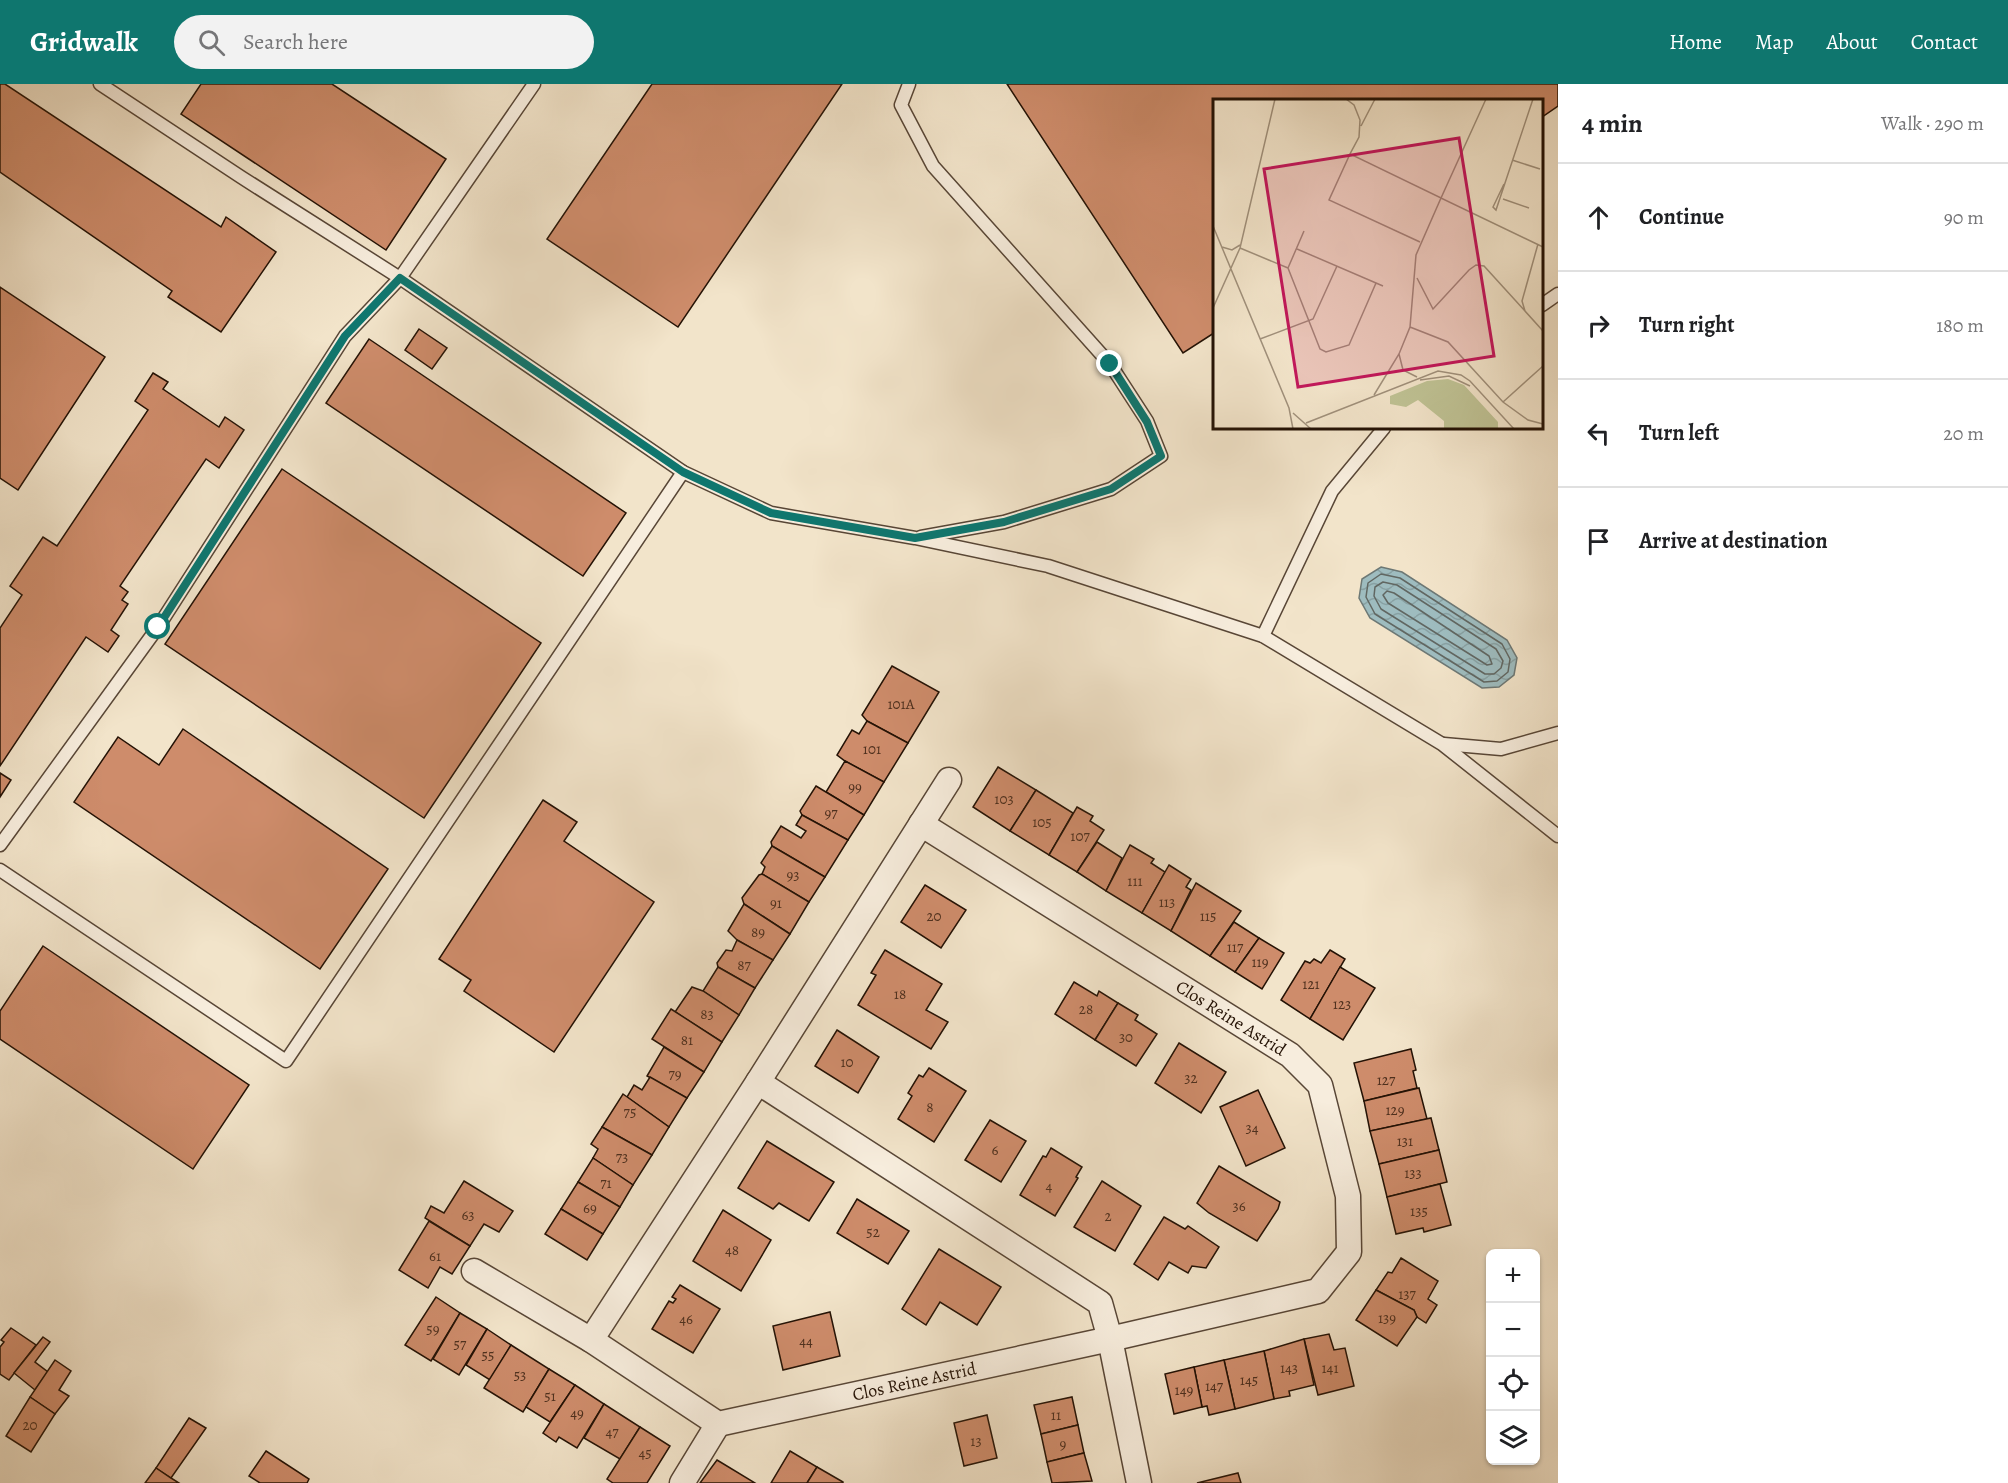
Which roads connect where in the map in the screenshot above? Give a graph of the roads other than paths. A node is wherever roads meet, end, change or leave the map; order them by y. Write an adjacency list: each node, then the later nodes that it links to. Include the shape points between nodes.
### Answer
1 (100, 84): 4 (lane)
2 (534, 84): 4 (lane)
3 (909, 84): 9 (lane, via 901,105 933,166 1110,364 1147,422 1161,456 1111,489 1004,522)
4 (400, 278): 8 (lane); 16 (lane, via 345,336 158,627)
5 (1558, 294): 6 (lane)
6 (1543, 304)
7 (1383, 429): 10 (lane, via 1332,491)
8 (683, 472): 9 (lane, via 771,513); 17 (lane, via 286,1062)
9 (915, 538): 10 (lane, via 1048,566)
10 (1263, 636): 12 (lane)
11 (1558, 733): 12 (lane, via 1502,749)
12 (1442, 744): 15 (lane)
13 (949, 780): 14 (street)
14 (921, 824): 18 (street); 20 (street, Clos Reine Astrid, via 1290,1055 1320,1085 1348,1196 1349,1252 1318,1291)
15 (1558, 836)
16 (0, 845)
17 (0, 870)
18 (758, 1082): 20 (street, via 1100,1303); 21 (street)
19 (474, 1271): 21 (street)
20 (1110, 1339): 22 (street, Clos Reine Astrid); 24 (street)
21 (591, 1340): 22 (street)
22 (718, 1424): 23 (street)
23 (682, 1483)
24 (1139, 1483)

